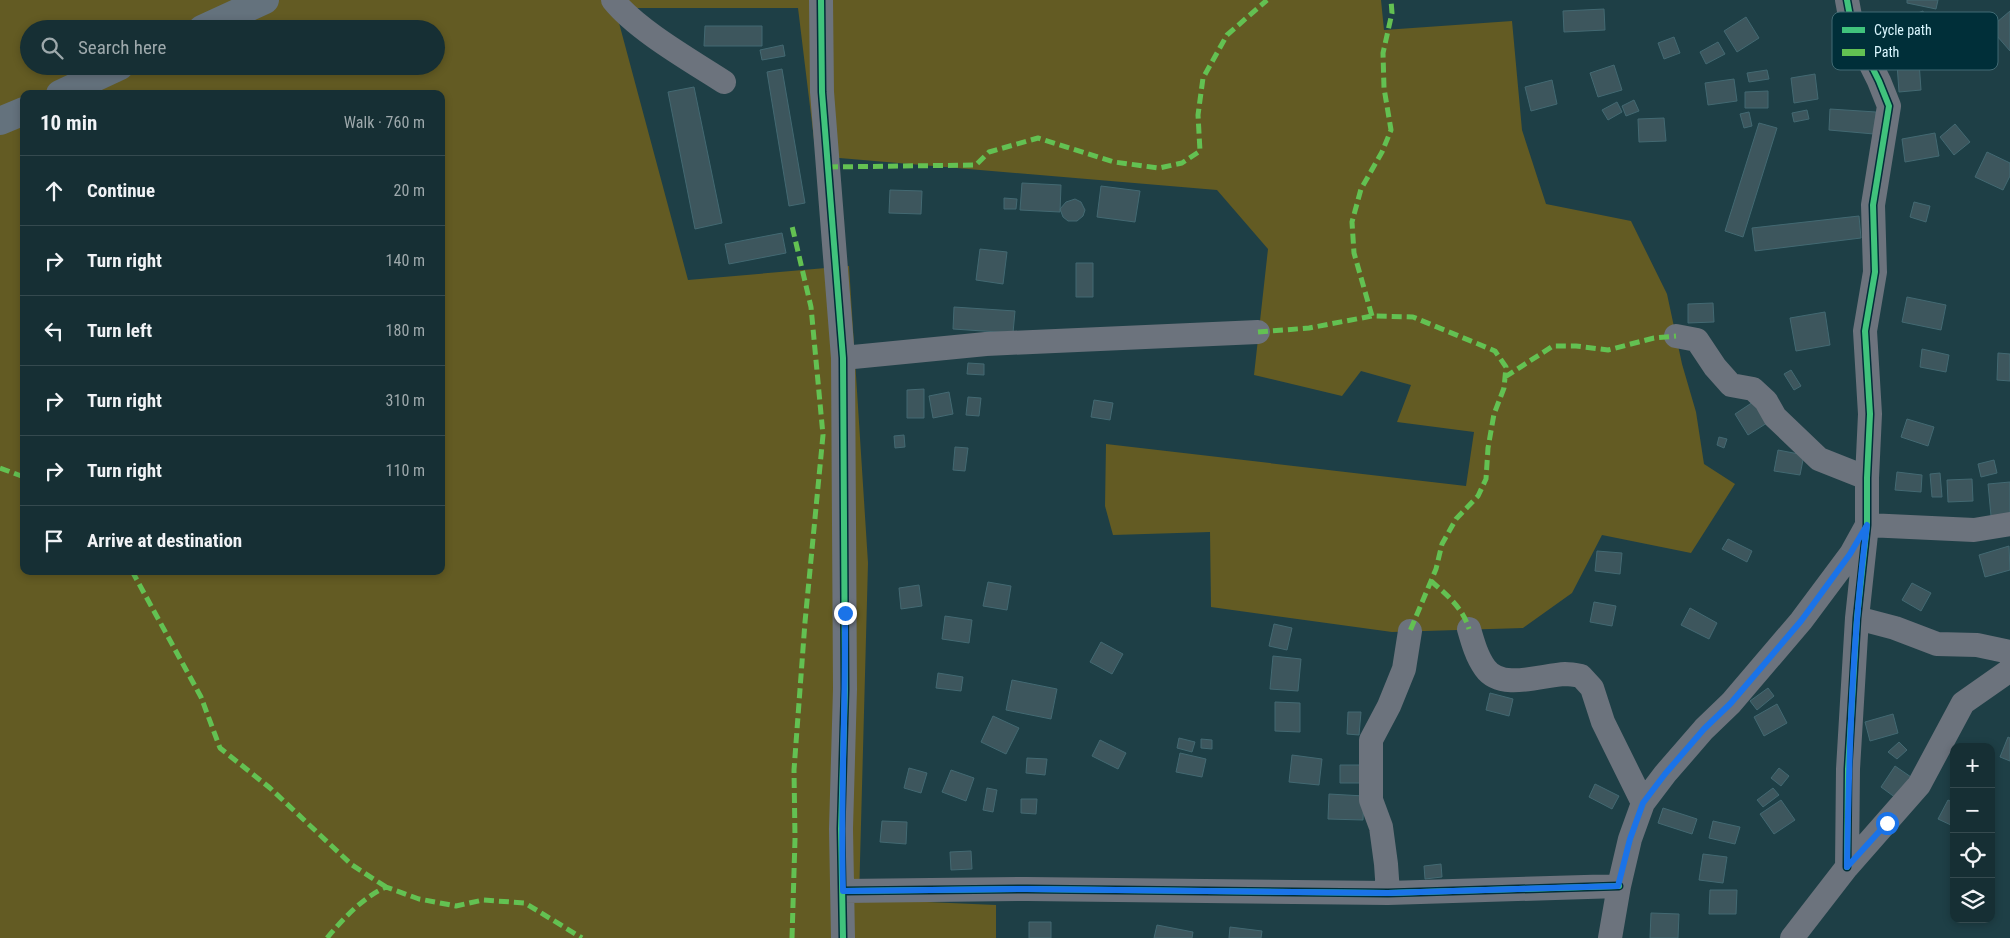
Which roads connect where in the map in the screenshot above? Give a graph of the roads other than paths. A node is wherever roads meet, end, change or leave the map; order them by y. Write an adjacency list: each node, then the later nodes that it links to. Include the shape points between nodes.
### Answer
1 (265, 0): 4 (main road)
2 (613, 0): 7 (street, via 644,28)
3 (821, 0): 13 (street, via 822,92)
4 (222, 20)
5 (1874, 70): 14 (street, via 1889,106 1873,205 1875,272 1865,331 1870,414)
6 (101, 75): 8 (main road)
7 (724, 82)
8 (69, 90)
9 (20, 113): 10 (main road)
10 (0, 122)
11 (1258, 332): 13 (street, via 986,344)
12 (1676, 336): 14 (street, via 1697,340 1731,385 1753,389 1766,401 1775,417 1819,459)
13 (843, 358): 25 (street, via 846,689 841,829)
14 (1867, 478): 16 (street)
15 (2010, 524): 16 (street, via 1974,530)
16 (1867, 525): 17 (street); 22 (street, via 1801,621 1731,703 1697,736)
17 (1857, 618): 20 (street, via 1937,644 1977,645); 23 (street, via 1848,770)
18 (1469, 629): 22 (street, via 1477,656 1498,680 1567,674 1581,676 1592,688 1603,722)
19 (1410, 631): 26 (street, via 1404,669 1371,740 1371,800 1380,827)
20 (2010, 652)
21 (2010, 670): 23 (street, via 1963,703 1919,785)
22 (1643, 803): 24 (street)
23 (1847, 867): 29 (street)
24 (1618, 886): 26 (street); 28 (street)
25 (843, 891): 26 (street, via 1027,889); 27 (street)
26 (1388, 893)
27 (843, 938)
28 (1610, 938)
29 (1792, 938)

